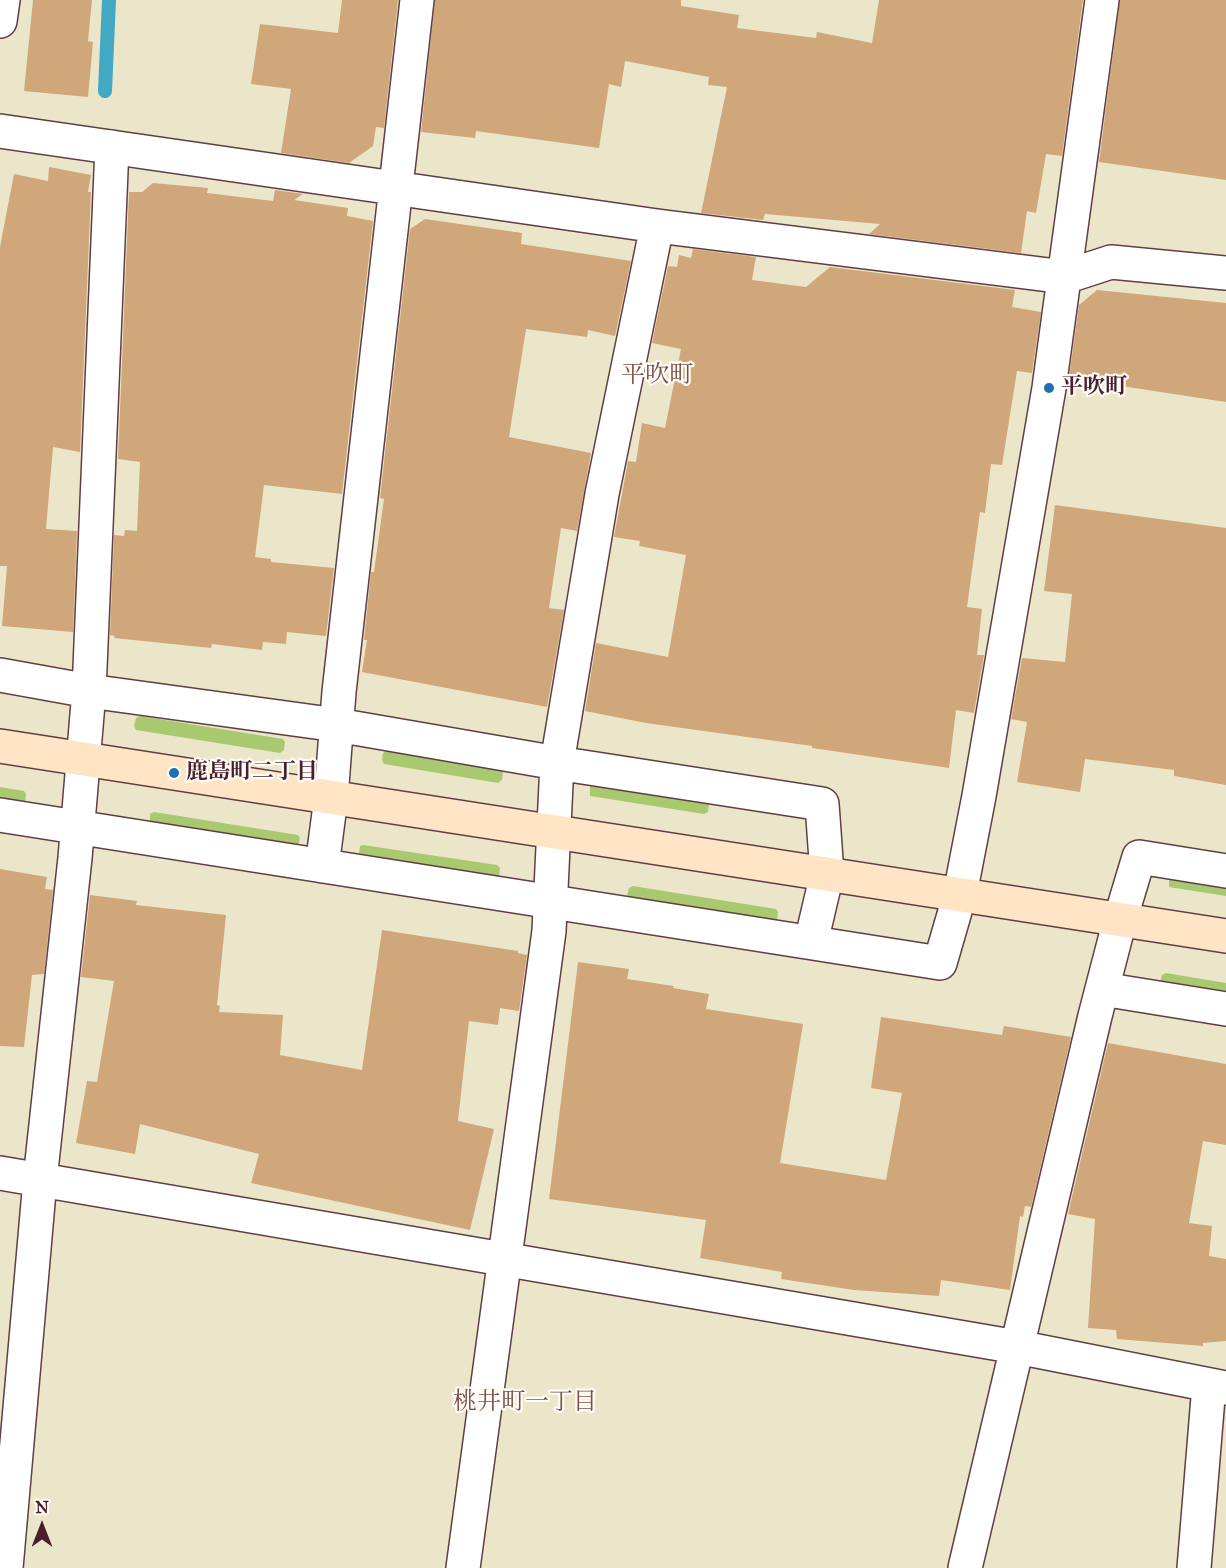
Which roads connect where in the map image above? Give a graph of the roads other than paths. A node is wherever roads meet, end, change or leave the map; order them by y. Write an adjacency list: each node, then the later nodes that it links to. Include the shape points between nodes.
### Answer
1 (3, 0): 4 (street)
2 (417, 0): 7 (street)
3 (1102, 0): 10 (street)
4 (0, 21)
5 (0, 131): 6 (street)
6 (112, 147): 7 (street); 12 (street)
7 (397, 187): 8 (street); 13 (street)
8 (657, 226): 10 (street); 16 (street, via 602,494)
9 (1226, 273): 10 (street, via 1111,262)
10 (1065, 277): 24 (street)
11 (0, 675): 12 (street)
12 (89, 691): 13 (street); 15 (street)
13 (337, 725): 16 (street); 17 (street)
14 (0, 746): 15 (street)
15 (83, 759): 17 (street); 19 (street)
16 (557, 763): 20 (street); 23 (street, via 822,804)
17 (332, 798): 20 (street); 21 (street)
18 (0, 815): 19 (street)
19 (78, 827): 21 (street); 32 (street)
20 (553, 831): 23 (street); 25 (street)
21 (322, 866): 25 (street)
22 (1226, 871): 26 (street, via 1139,857)
23 (827, 874): 24 (street); 28 (street)
24 (960, 894): 26 (street); 28 (street, via 940,963)
25 (550, 902): 28 (street); 33 (street, via 548,943)
26 (1120, 920): 27 (street); 29 (street)
27 (1226, 936)
28 (812, 942)
29 (1102, 990): 30 (street); 34 (street)
30 (1226, 1009)
31 (0, 1173): 32 (street)
32 (40, 1180): 33 (street); 36 (street)
33 (504, 1260): 34 (street); 37 (street)
34 (1017, 1347): 35 (street); 38 (street)
35 (1217, 1386): 39 (street)
36 (6, 1568)
37 (463, 1568)
38 (965, 1568)
39 (1194, 1568)

